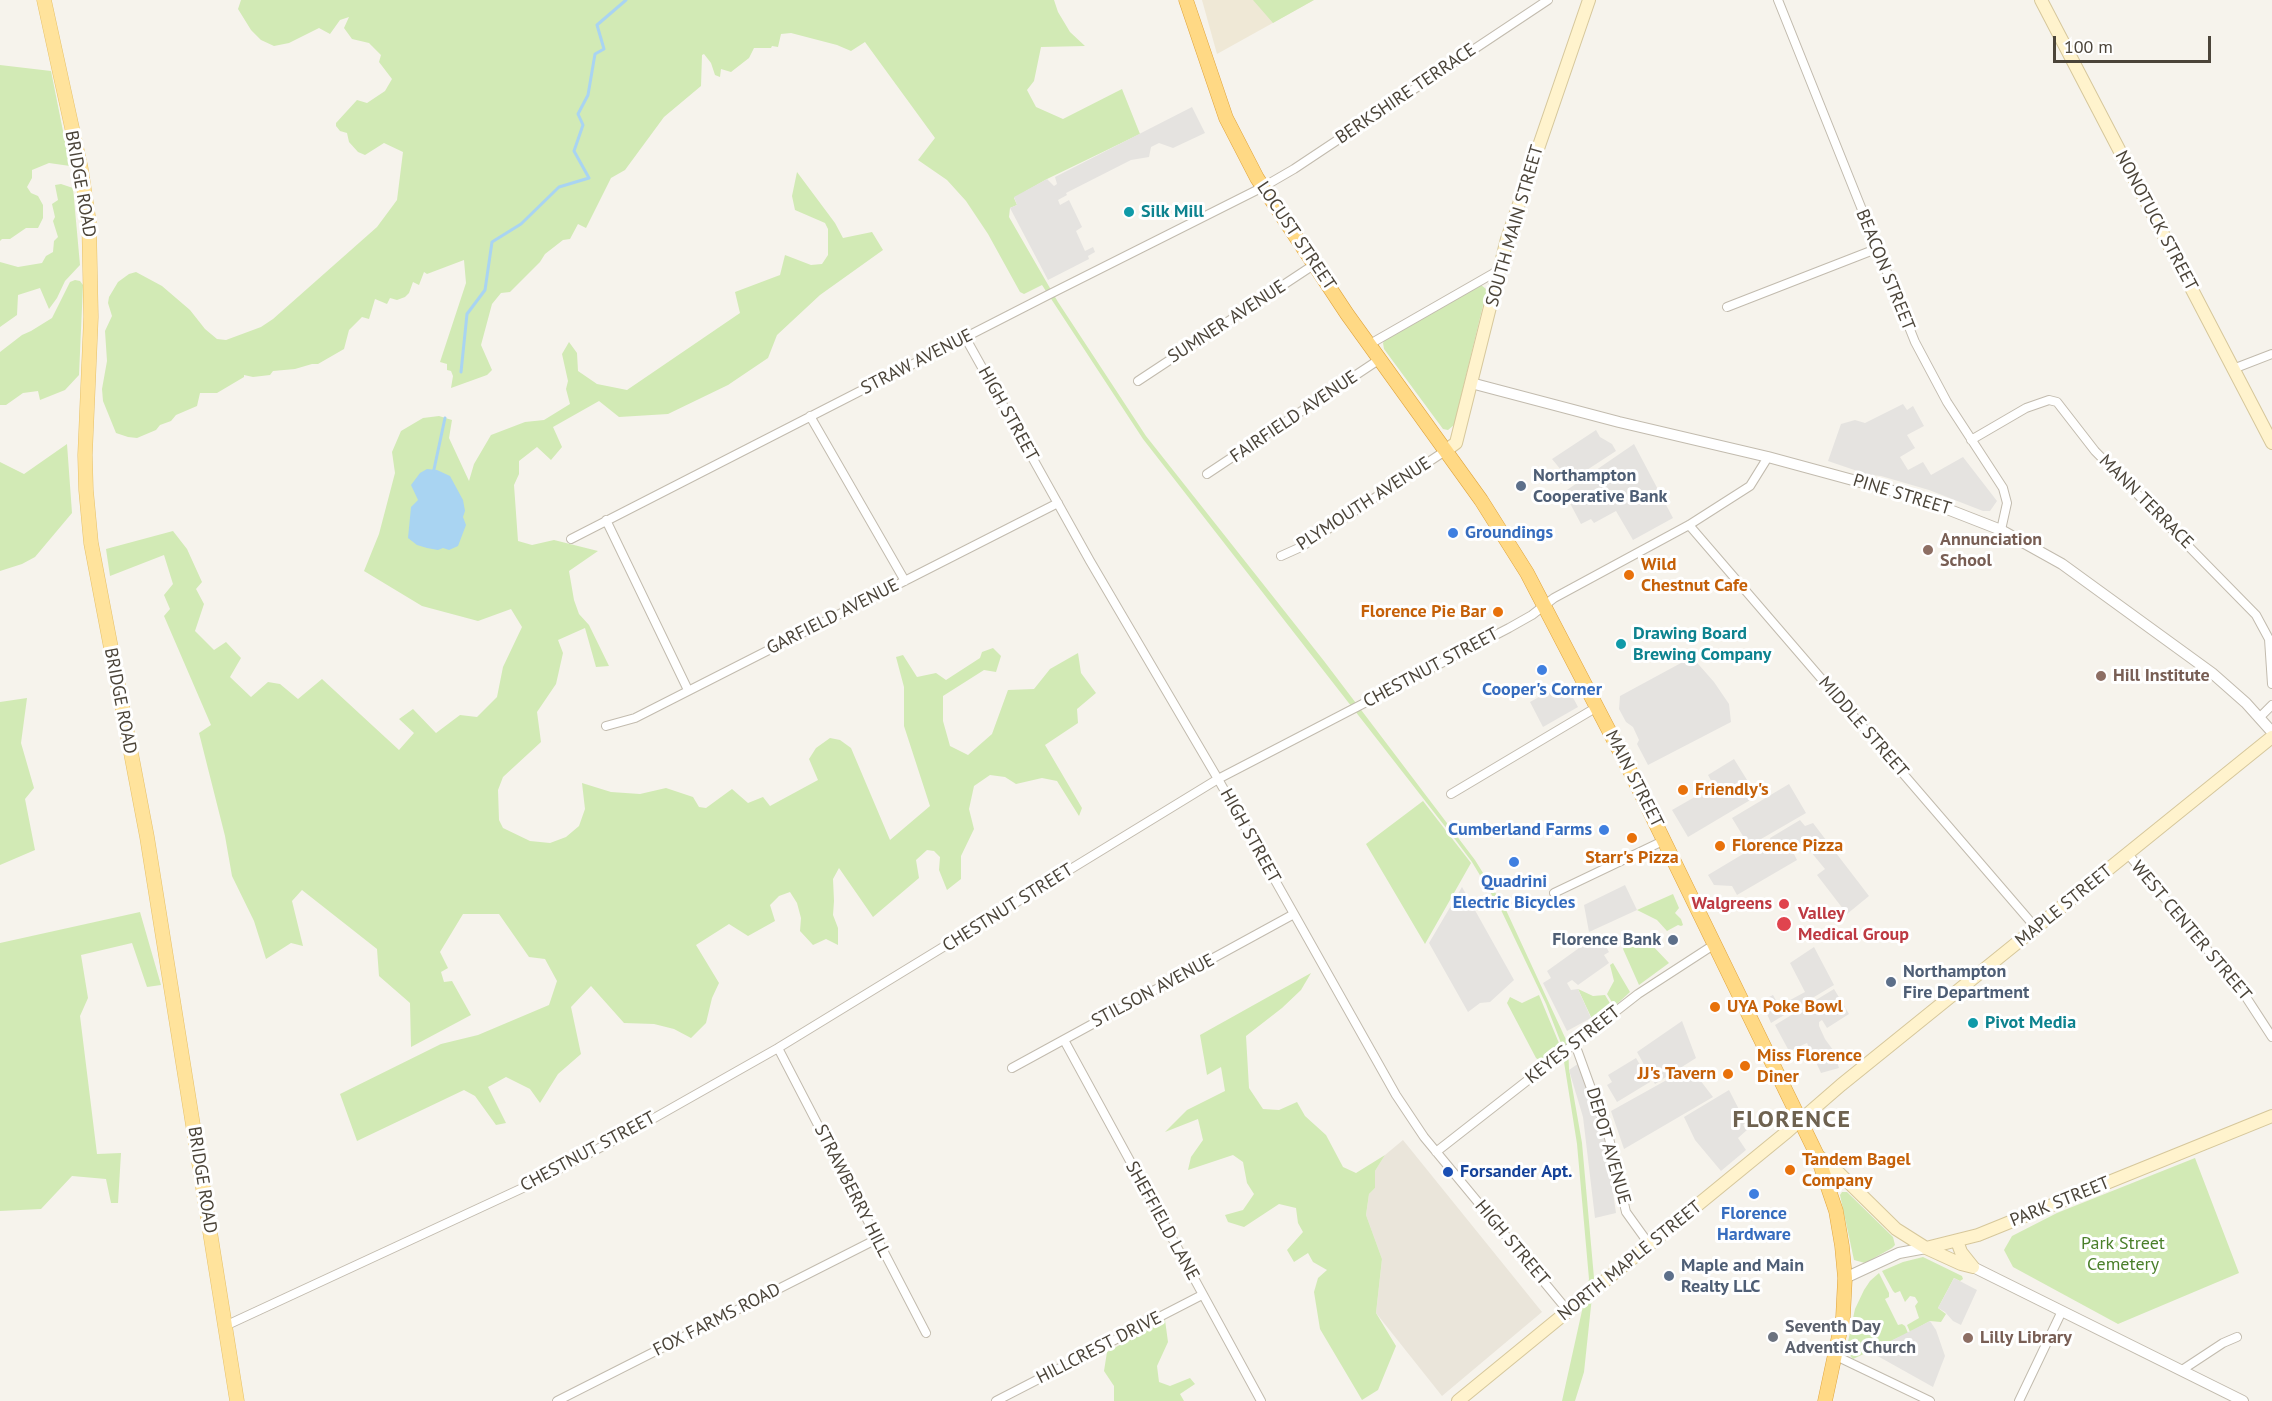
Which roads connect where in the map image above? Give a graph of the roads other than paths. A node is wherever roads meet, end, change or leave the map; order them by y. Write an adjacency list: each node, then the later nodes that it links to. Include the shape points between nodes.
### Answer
1 (44, 0): 67 (main road, BRIDGE ROAD, via 89,222 91,317 85,455 90,534 147,837)
2 (1186, 0): 7 (highway, LOCUST STREET, via 1226,118)
3 (1548, 0): 7 (street, BERKSHIRE TERRACE)
4 (1589, 0): 10 (main road, SOUTH MAIN STREET, via 1516,211)
5 (1778, 0): 8 (street, BEACON STREET)
6 (2041, 0): 16 (main road, NONOTUCK STREET)
7 (1263, 187): 9 (highway, LOCUST STREET); 12 (street, STRAW AVENUE)
8 (1876, 249): 11 (street); 20 (street, BEACON STREET, via 1915,342)
9 (1315, 264): 13 (highway, LOCUST STREET); 17 (street, SUMNER AVENUE)
10 (1501, 269): 13 (street); 18 (main road, SOUTH MAIN STREET)
11 (1727, 307)
12 (965, 338): 19 (street, STRAW AVENUE); 25 (street, HIGH STREET)
13 (1370, 344): 15 (highway, LOCUST STREET)
14 (2272, 354): 16 (street)
15 (1380, 359): 22 (highway, LOCUST STREET); 24 (street, FAIRFIELD AVENUE)
16 (2233, 369): 21 (main road, NONOTUCK STREET)
17 (1138, 381)
18 (1471, 382): 22 (main road, SOUTH MAIN STREET, via 1456,443); 23 (street, PINE STREET)
19 (810, 416): 26 (street, STRAW AVENUE); 31 (street)
20 (1971, 440): 28 (street, BEACON STREET, via 2003,488 2007,503); 33 (street, MANN TERRACE, via 2026,408 2049,400 2057,402 2095,451 2256,615 2269,639)
21 (2272, 442)
22 (1445, 451): 30 (street, PLYMOUTH AVENUE, via 1301,547); 32 (highway, MAIN STREET, via 1502,531)
23 (1768, 457): 27 (street, CHESTNUT STREET, via 1750,486); 28 (street, PINE STREET, via 1919,498)
24 (1207, 474)
25 (1058, 503): 31 (street, GARFIELD AVENUE); 41 (street, HIGH STREET)
26 (606, 520): 29 (street, STRAW AVENUE); 34 (street)
27 (1689, 525): 32 (street, CHESTNUT STREET); 47 (street, MIDDLE STREET)
28 (2001, 530): 37 (street, PINE STREET, via 2062,564 2212,673)
29 (571, 539)
30 (1281, 556)
31 (905, 581): 34 (street, GARFIELD AVENUE)
32 (1544, 605): 36 (highway, MAIN STREET); 41 (street, CHESTNUT STREET, via 1509,628)
33 (2272, 684)
34 (688, 690): 38 (street, GARFIELD AVENUE, via 634,719)
35 (2272, 705): 37 (street)
36 (1597, 707): 42 (street); 43 (highway, MAIN STREET)
37 (2259, 718): 39 (street, PINE STREET)
38 (606, 726)
39 (2272, 732)
40 (2272, 737): 44 (main road, MAPLE STREET)
41 (1218, 779): 46 (street, HIGH STREET); 52 (street, CHESTNUT STREET)
42 (1451, 794)
43 (1665, 840): 45 (street); 48 (highway, MAIN STREET)
44 (2128, 854): 47 (main road, MAPLE STREET); 49 (street, WEST CENTER STREET, via 2244,994)
45 (1554, 893)
46 (1294, 914): 50 (street, STILSON AVENUE); 56 (street, HIGH STREET, via 1396,1095)
47 (2036, 928): 55 (main road, MAPLE STREET)
48 (1715, 944): 51 (street, KEYES STREET, via 1650,985); 55 (highway, MAIN STREET)
49 (2272, 1037)
50 (1064, 1040): 53 (street, STILSON AVENUE); 64 (street, SHEFFIELD LANE)
51 (1575, 1044): 56 (street, KEYES STREET); 60 (street, DEPOT AVENUE, via 1609,1138 1626,1212)
52 (778, 1048): 58 (street, STRAWBERRY HILL); 67 (street, CHESTNUT STREET, via 527,1186)
53 (1012, 1068)
54 (2272, 1116): 59 (main road, PARK STREET)
55 (1800, 1120): 57 (highway, MAIN STREET); 60 (main road, NORTH MAPLE STREET)
56 (1436, 1152): 65 (street, HIGH STREET)
57 (1817, 1155): 61 (main road, via 1896,1229); 63 (highway, MAIN STREET, via 1836,1211)
58 (877, 1239): 68 (street, STRAWBERRY HILL); 73 (street, FOX FARMS ROAD)
59 (1958, 1241): 61 (main road, PARK STREET); 62 (main road)
60 (1649, 1244): 65 (main road, NORTH MAPLE STREET)
61 (1926, 1248): 62 (main road); 63 (street, PARK STREET, via 1899,1253)
62 (1973, 1267): 66 (street)
63 (1845, 1278): 70 (highway, MAIN STREET, via 1844,1317)
64 (1202, 1295): 74 (street, HILLCREST DRIVE); 75 (street, SHEFFIELD LANE)
65 (1568, 1311): 76 (main road, NORTH MAPLE STREET)
66 (2062, 1311): 71 (street); 79 (street)
67 (225, 1326): 72 (main road, BRIDGE ROAD)
68 (926, 1334)
69 (2237, 1337): 71 (street)
70 (1836, 1356): 77 (highway, MAIN STREET); 78 (street)
71 (2182, 1370): 80 (street)
72 (237, 1401)
73 (557, 1401)
74 (996, 1401)
75 (1262, 1401)
76 (1458, 1401)
77 (1825, 1401)
78 (1930, 1401)
79 (2019, 1401)
80 (2243, 1401)

